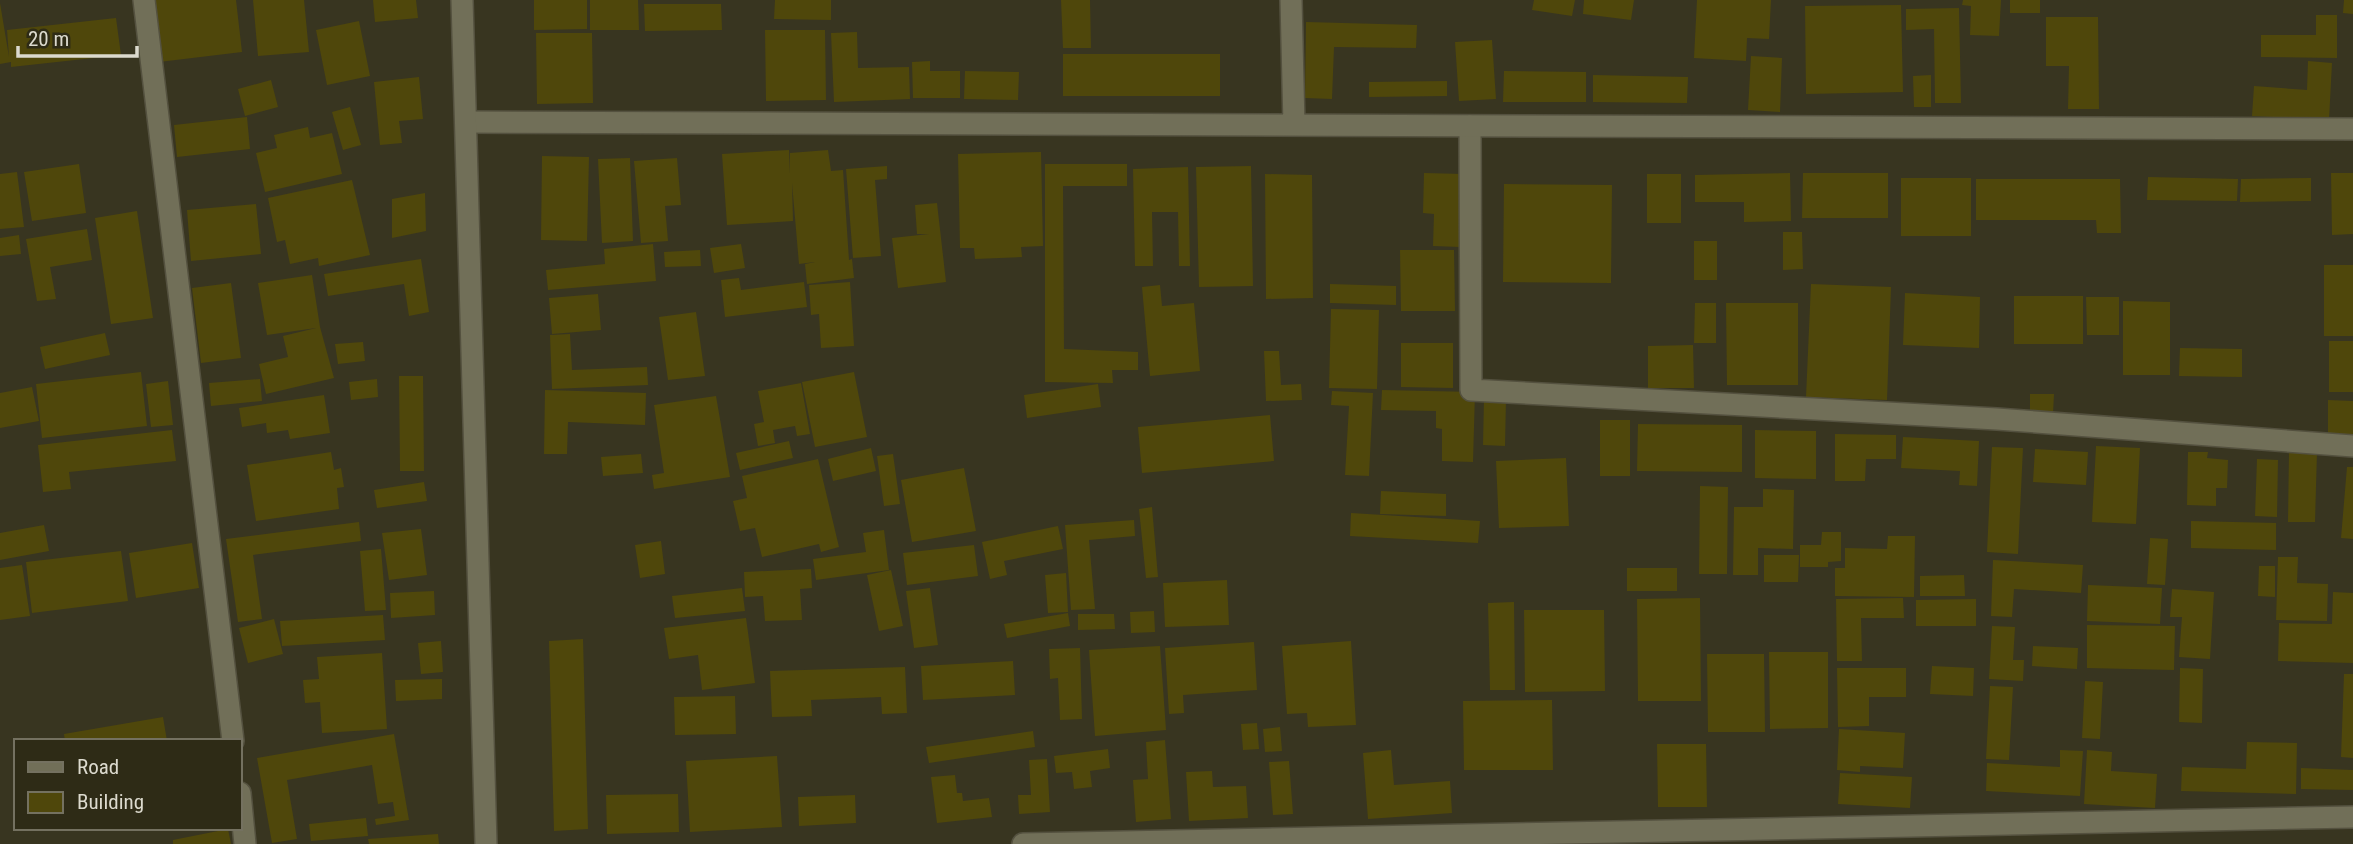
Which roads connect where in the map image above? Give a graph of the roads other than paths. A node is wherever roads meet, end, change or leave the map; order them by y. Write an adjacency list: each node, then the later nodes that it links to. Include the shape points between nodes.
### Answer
1 (144, 0): 9 (street)
2 (462, 0): 4 (street)
3 (1291, 0): 5 (street)
4 (466, 122): 5 (street); 13 (street)
5 (1294, 125): 6 (street)
6 (1470, 126): 7 (street); 8 (street, via 1471,390 1997,419)
7 (2353, 129)
8 (2353, 446)
9 (233, 739)
10 (242, 810): 12 (street)
11 (2353, 817): 14 (street)
12 (246, 844)
13 (486, 844)
14 (1024, 844)

